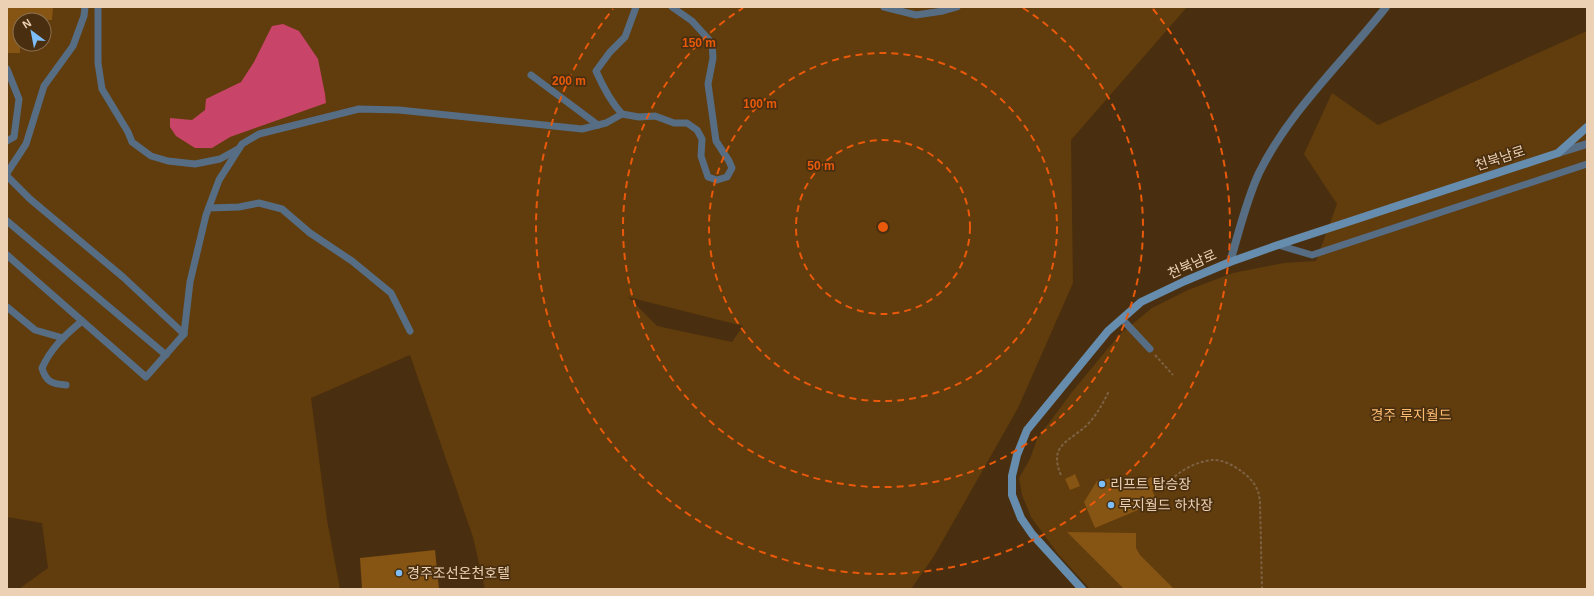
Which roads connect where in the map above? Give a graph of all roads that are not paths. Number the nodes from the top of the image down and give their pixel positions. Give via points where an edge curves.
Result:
1 (85, 7) edge
2 (98, 7) edge
3 (636, 7) edge
4 (672, 7) edge
5 (884, 7) edge
6 (957, 7) edge
7 (1386, 7) edge
8 (7, 69) edge
9 (531, 75) dead end
10 (622, 114) junction
11 (598, 125) junction
12 (1587, 127) edge
13 (7, 141) edge
14 (1587, 144) edge
15 (240, 148) junction
16 (1558, 153) junction
17 (1587, 164) edge
18 (7, 173) edge
19 (7, 176) edge
20 (209, 208) junction
21 (7, 221) edge
22 (1278, 245) junction
23 (7, 255) edge
24 (1230, 262) junction
25 (7, 307) edge
26 (1122, 319) junction
27 (82, 321) junction
28 (410, 331) dead end
29 (184, 334) junction
30 (63, 338) junction
31 (1150, 350) road end
32 (166, 355) junction
33 (66, 384) dead end
34 (1082, 589) edge

1 - 18 lane via 73,46 44,86 26,144
2 - 15 lane via 98,63 102,89 132,142 151,156 195,164 220,159
3 - 10 lane via 625,38 610,52 596,71 602,86
4 - 10 lane via 692,21 712,43 713,58 708,84 716,141 732,168 728,177 717,180 708,177 701,156 702,139 697,130 687,123 674,123 655,116
5 - 6 lane via 916,15
7 - 24 street via 1291,120 1276,144 1259,173
8 - 13 lane via 19,99 14,137
9 - 11 lane
10 - 11 lane
11 - 15 lane via 582,129 400,110 360,109 259,134 242,144
12 - 16 main road, 천북남로
14 - 16 street
15 - 20 lane via 219,180
16 - 22 main road, 천북남로
17 - 22 lane via 1312,255
19 - 29 lane
20 - 28 lane via 259,203 282,209 310,233 352,261 391,294
20 - 29 lane via 190,282
21 - 32 lane
22 - 24 main road, 천북남로
23 - 27 lane
24 - 26 main road, 천북남로 via 1142,302
25 - 30 lane via 35,330
26 - 31 lane
26 - 34 main road, 천북남로 via 1108,331 1027,430 1017,454 1012,476 1012,495 1021,518 1032,534
27 - 30 lane
27 - 32 lane via 146,377
29 - 32 lane
30 - 33 lane via 48,354 42,368 44,377 54,384

